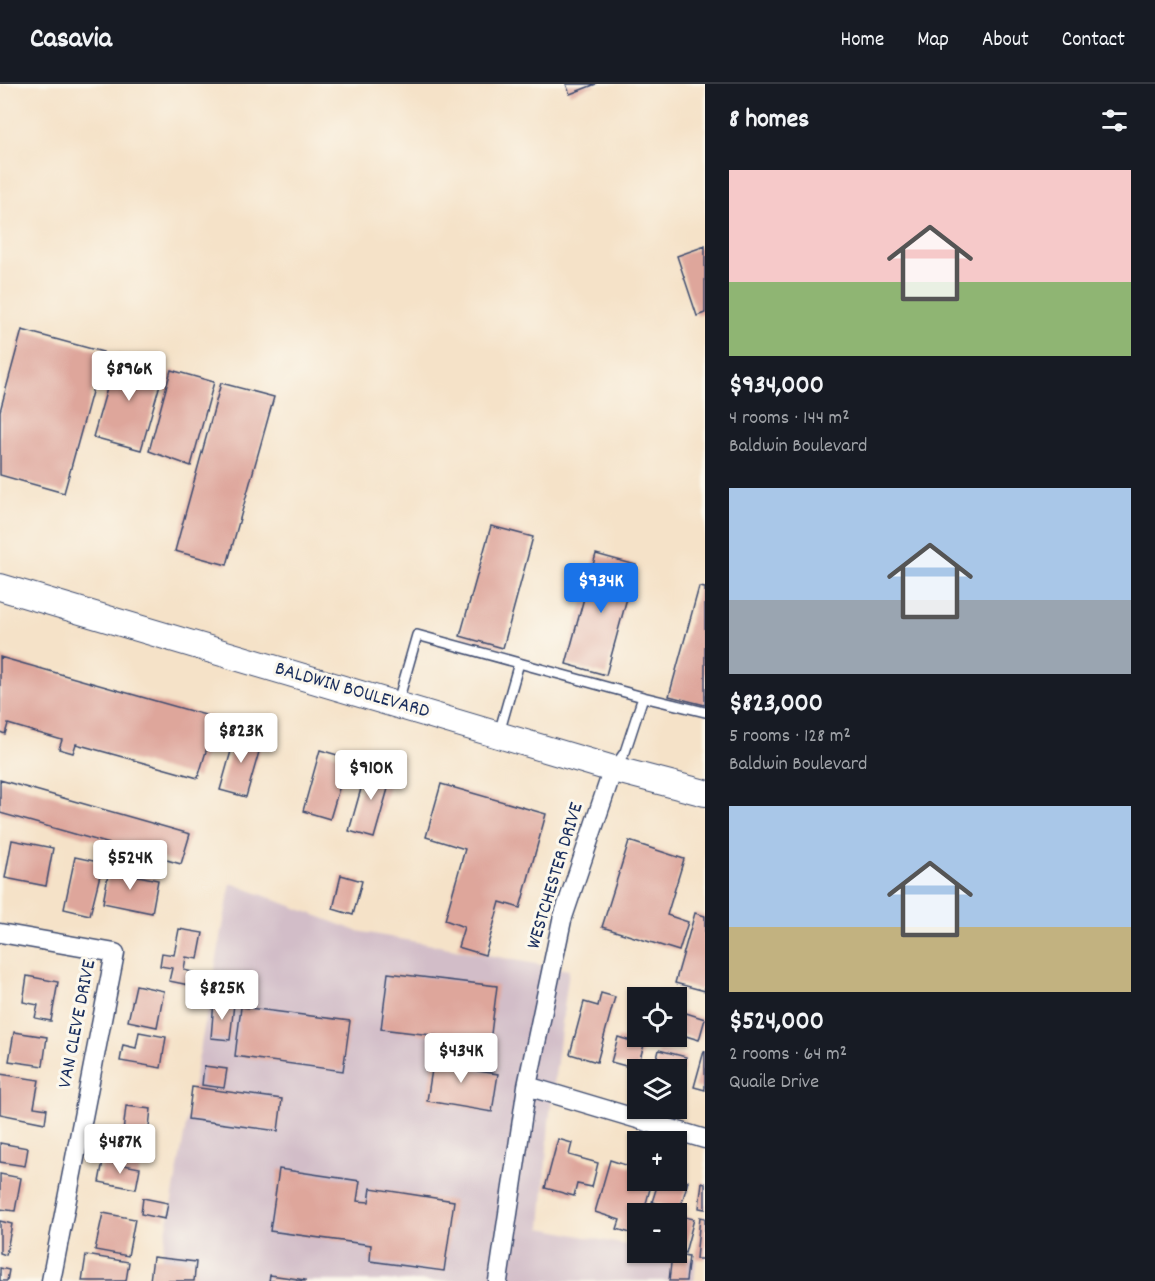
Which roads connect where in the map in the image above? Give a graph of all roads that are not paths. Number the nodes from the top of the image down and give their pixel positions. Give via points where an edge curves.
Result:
1 (0, 587) edge
2 (519, 663) junction
3 (643, 697) junction
4 (397, 705) junction
5 (705, 712) edge
6 (499, 735) junction
7 (613, 769) junction
8 (705, 793) edge
9 (0, 933) edge
10 (527, 1086) junction
11 (705, 1139) edge
12 (51, 1281) edge
13 (498, 1281) edge

1 - 4 main road, BALDWIN BOULEVARD
2 - 3 lane
2 - 4 lane via 417,635
2 - 6 lane
3 - 5 lane
3 - 7 lane via 625,752
4 - 6 main road, BALDWIN BOULEVARD
6 - 7 main road, BALDWIN BOULEVARD
7 - 8 main road, BALDWIN BOULEVARD
7 - 10 street, WESTCHESTER DRIVE via 562,920
9 - 12 street, VAN CLEVE DRIVE via 115,953
10 - 11 street
10 - 13 street, WESTCHESTER DRIVE

